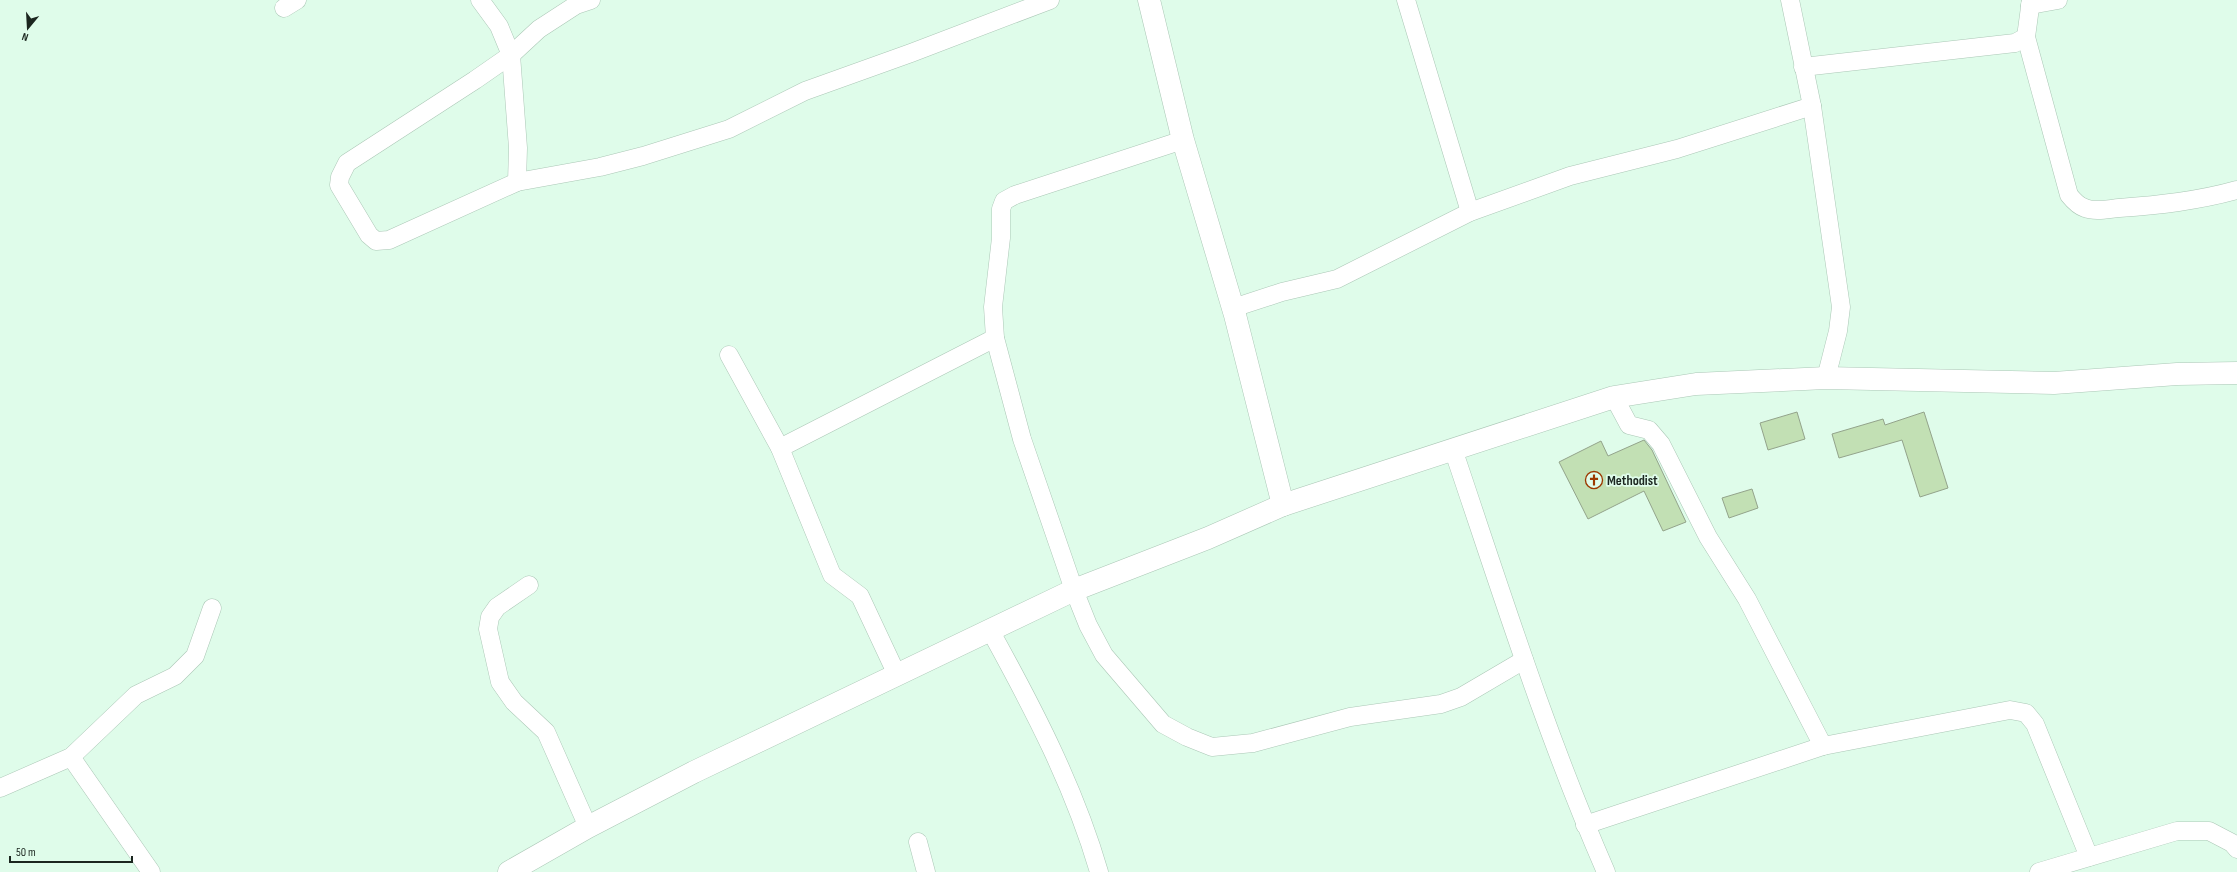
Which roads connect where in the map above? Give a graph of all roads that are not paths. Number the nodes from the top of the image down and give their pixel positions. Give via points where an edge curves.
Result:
1 (480, 0) edge
2 (591, 0) edge
3 (1050, 0) edge
4 (1149, 0) edge
5 (1406, 0) edge
6 (1790, 0) edge
7 (2058, 0) edge
8 (2030, 3) edge
9 (2026, 37) junction
10 (511, 55) junction
11 (1803, 66) junction
12 (1812, 106) junction
13 (1183, 140) junction
14 (517, 182) junction
15 (2237, 190) edge
16 (1470, 212) junction
17 (1233, 308) junction
18 (995, 338) junction
19 (729, 355) dead end
20 (2237, 373) edge
21 (1826, 378) junction
22 (1614, 397) junction
23 (780, 448) junction
24 (1453, 449) junction
25 (1283, 505) junction
26 (529, 585) dead end
27 (1074, 590) junction
28 (212, 608) dead end
29 (990, 630) junction
30 (1524, 660) junction
31 (897, 675) junction
32 (1823, 746) junction
33 (71, 757) junction
34 (0, 788) edge
35 (1586, 825) junction
36 (588, 827) junction
37 (918, 842) dead end
38 (2237, 849) edge
39 (2089, 857) junction
40 (151, 872) edge
41 (509, 872) edge
42 (926, 872) edge
43 (1099, 872) edge
44 (1606, 872) edge
45 (2039, 872) edge

1 - 10 street via 499,26
2 - 10 street via 576,5 539,29
3 - 14 street via 805,91 729,129 600,167
4 - 13 street
5 - 16 street
6 - 11 street
7 - 8 street
8 - 9 street
9 - 11 street via 2006,45
9 - 15 street via 2069,195 2074,202 2085,208 2097,210 2153,206 2210,198
10 - 14 street via 518,148
10 - 14 street via 347,163 339,185 369,236 381,242
11 - 12 street
12 - 16 street via 1677,149 1570,176
12 - 21 street via 1841,307 1838,331
13 - 17 street
13 - 18 street via 1015,195 1004,201 1001,209 1001,238 993,307
16 - 17 street via 1337,279 1282,292
17 - 25 street
18 - 23 street
18 - 27 street via 1022,439
19 - 23 street
20 - 21 street via 2177,374 2054,383
21 - 22 street via 1696,384
22 - 24 street
22 - 32 street via 1629,425 1649,430 1661,444 1708,537 1747,599
23 - 31 street via 832,575 860,596
24 - 25 street
24 - 30 street
25 - 27 street via 1168,554
26 - 36 street via 497,607 490,618 488,628 500,682 514,702 546,732
27 - 29 street
27 - 30 street via 1104,655 1163,724 1212,747 1253,744 1350,717 1441,704 1461,697
28 - 33 street via 195,656 175,676 136,695
29 - 31 street
29 - 43 street via 1038,718 1087,831
30 - 35 street
31 - 36 street via 694,772
32 - 35 street
32 - 39 street via 2010,710 2026,713 2035,724
33 - 34 street
33 - 40 street
35 - 44 street
36 - 41 street
37 - 42 street
38 - 39 street via 2232,843 2209,831 2176,831
39 - 45 street

